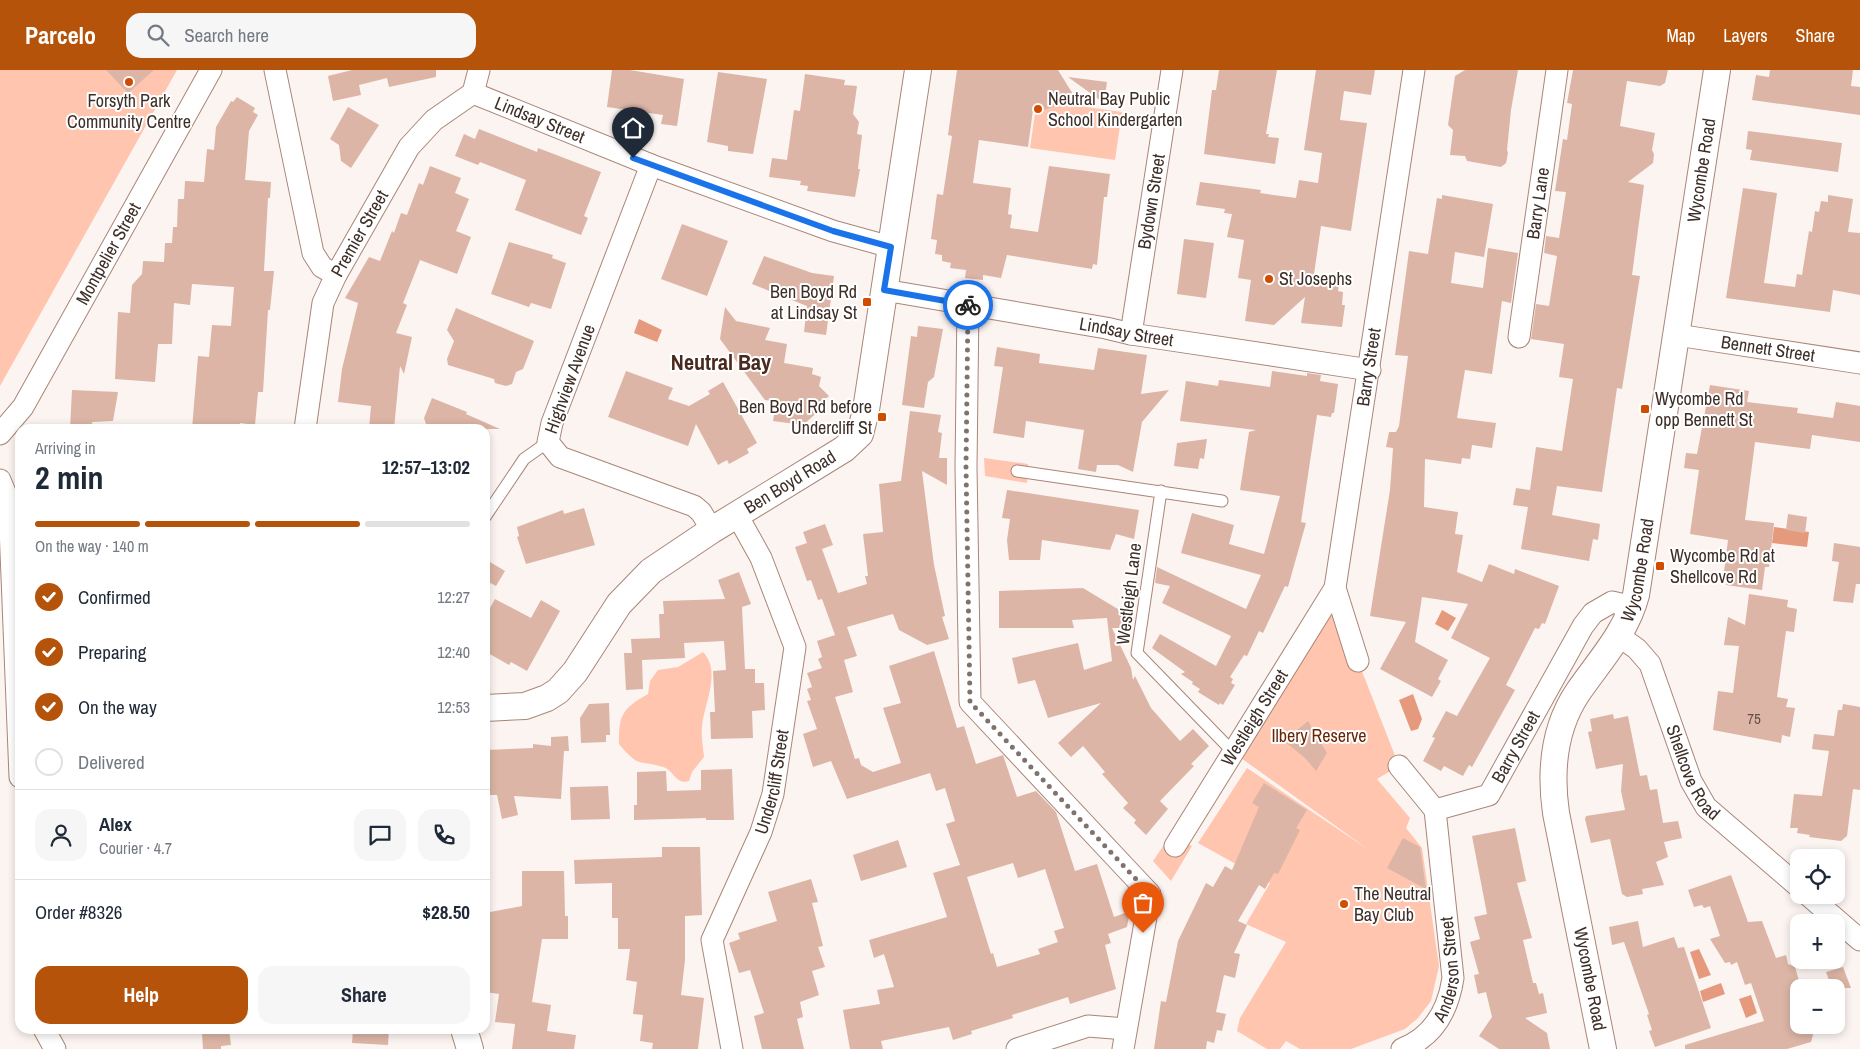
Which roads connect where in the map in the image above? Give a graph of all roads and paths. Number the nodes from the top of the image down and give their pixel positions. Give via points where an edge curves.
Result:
1 (211, 70) edge
2 (275, 70) edge
3 (479, 70) edge
4 (918, 70) edge
5 (1172, 70) edge
6 (1414, 70) edge
7 (1557, 70) edge
8 (1716, 70) edge
9 (474, 93) junction
10 (651, 165) junction
11 (891, 247) junction
12 (336, 275) junction
13 (884, 290) junction
14 (968, 305) junction
15 (1131, 334) junction
16 (1677, 335) junction
17 (1519, 337) dead end
18 (1860, 363) edge
19 (1370, 370) junction
20 (305, 424) edge
21 (0, 434) edge
22 (548, 442) junction
23 (1017, 471) dead end
24 (0, 480) edge
25 (1161, 491) junction
26 (1222, 501) dead end
27 (490, 510) edge
28 (737, 515) junction
29 (712, 530) junction
30 (1335, 588) junction
31 (1633, 607) junction
32 (1619, 636) junction
33 (15, 652) edge
34 (1358, 661) dead end
35 (490, 708) edge
36 (1234, 753) junction
37 (1399, 766) dead end
38 (1435, 810) junction
39 (1175, 846) dead end
40 (1790, 879) edge
41 (1818, 904) edge
42 (1860, 940) edge
43 (47, 1034) edge
44 (466, 1034) edge
45 (1124, 1039) edge
46 (55, 1049) edge
47 (470, 1049) edge
48 (732, 1049) edge
49 (1017, 1049) edge
50 (1402, 1049) edge
51 (1604, 1049) edge

1 - 21 street, Montpelier Street via 23,407
2 - 12 street via 313,253 322,267
3 - 9 street
4 - 11 street, Ben Boyd Road
5 - 15 street, Bydown Street
6 - 19 street, Barry Street
7 - 17 street, Barry Lane
8 - 16 street, Wycombe Road
9 - 10 street, Lindsay Street
9 - 12 street, Premier Street via 434,120 409,147
10 - 11 street, Lindsay Street via 833,231
10 - 22 street, Highview Avenue via 552,423
11 - 13 street, Ben Boyd Road
12 - 20 street, Premier Street via 323,303
13 - 14 street, Lindsay Street
13 - 28 street, Ben Boyd Road via 860,434 844,449
14 - 15 street, Lindsay Street
14 - 45 street via 966,467 970,702 1150,894
15 - 19 street, Lindsay Street
16 - 18 street, Bennett Street
16 - 31 street, Wycombe Road
19 - 30 street, Barry Street
22 - 27 lane via 524,459
22 - 29 street, Highview Avenue via 560,457 694,506
23 - 25 lane
24 - 33 street via 9,502
25 - 26 lane
25 - 36 lane, Westleigh Lane via 1137,653
28 - 29 street, Ben Boyd Road
28 - 48 street, Undercliff Street via 761,558 795,646 773,794 762,832 712,940
29 - 35 street, Ben Boyd Road via 650,571 619,604 575,672 558,691 525,706
30 - 34 street, Barry Street
30 - 36 street, Westleigh Street
31 - 32 street, Wycombe Road
31 - 38 street, Barry Street via 1612,602 1592,613 1489,795
32 - 40 street, Shellcove Road via 1638,649 1650,664 1691,781 1706,807
32 - 51 street, Wycombe Road via 1566,713 1557,741 1552,774 1556,813
36 - 39 street, Westleigh Street
37 - 38 street
38 - 50 street, Anderson Street via 1453,978 1451,995 1437,1024 1418,1041
41 - 42 street
43 - 46 street
44 - 47 street
45 - 49 street via 1088,1026

